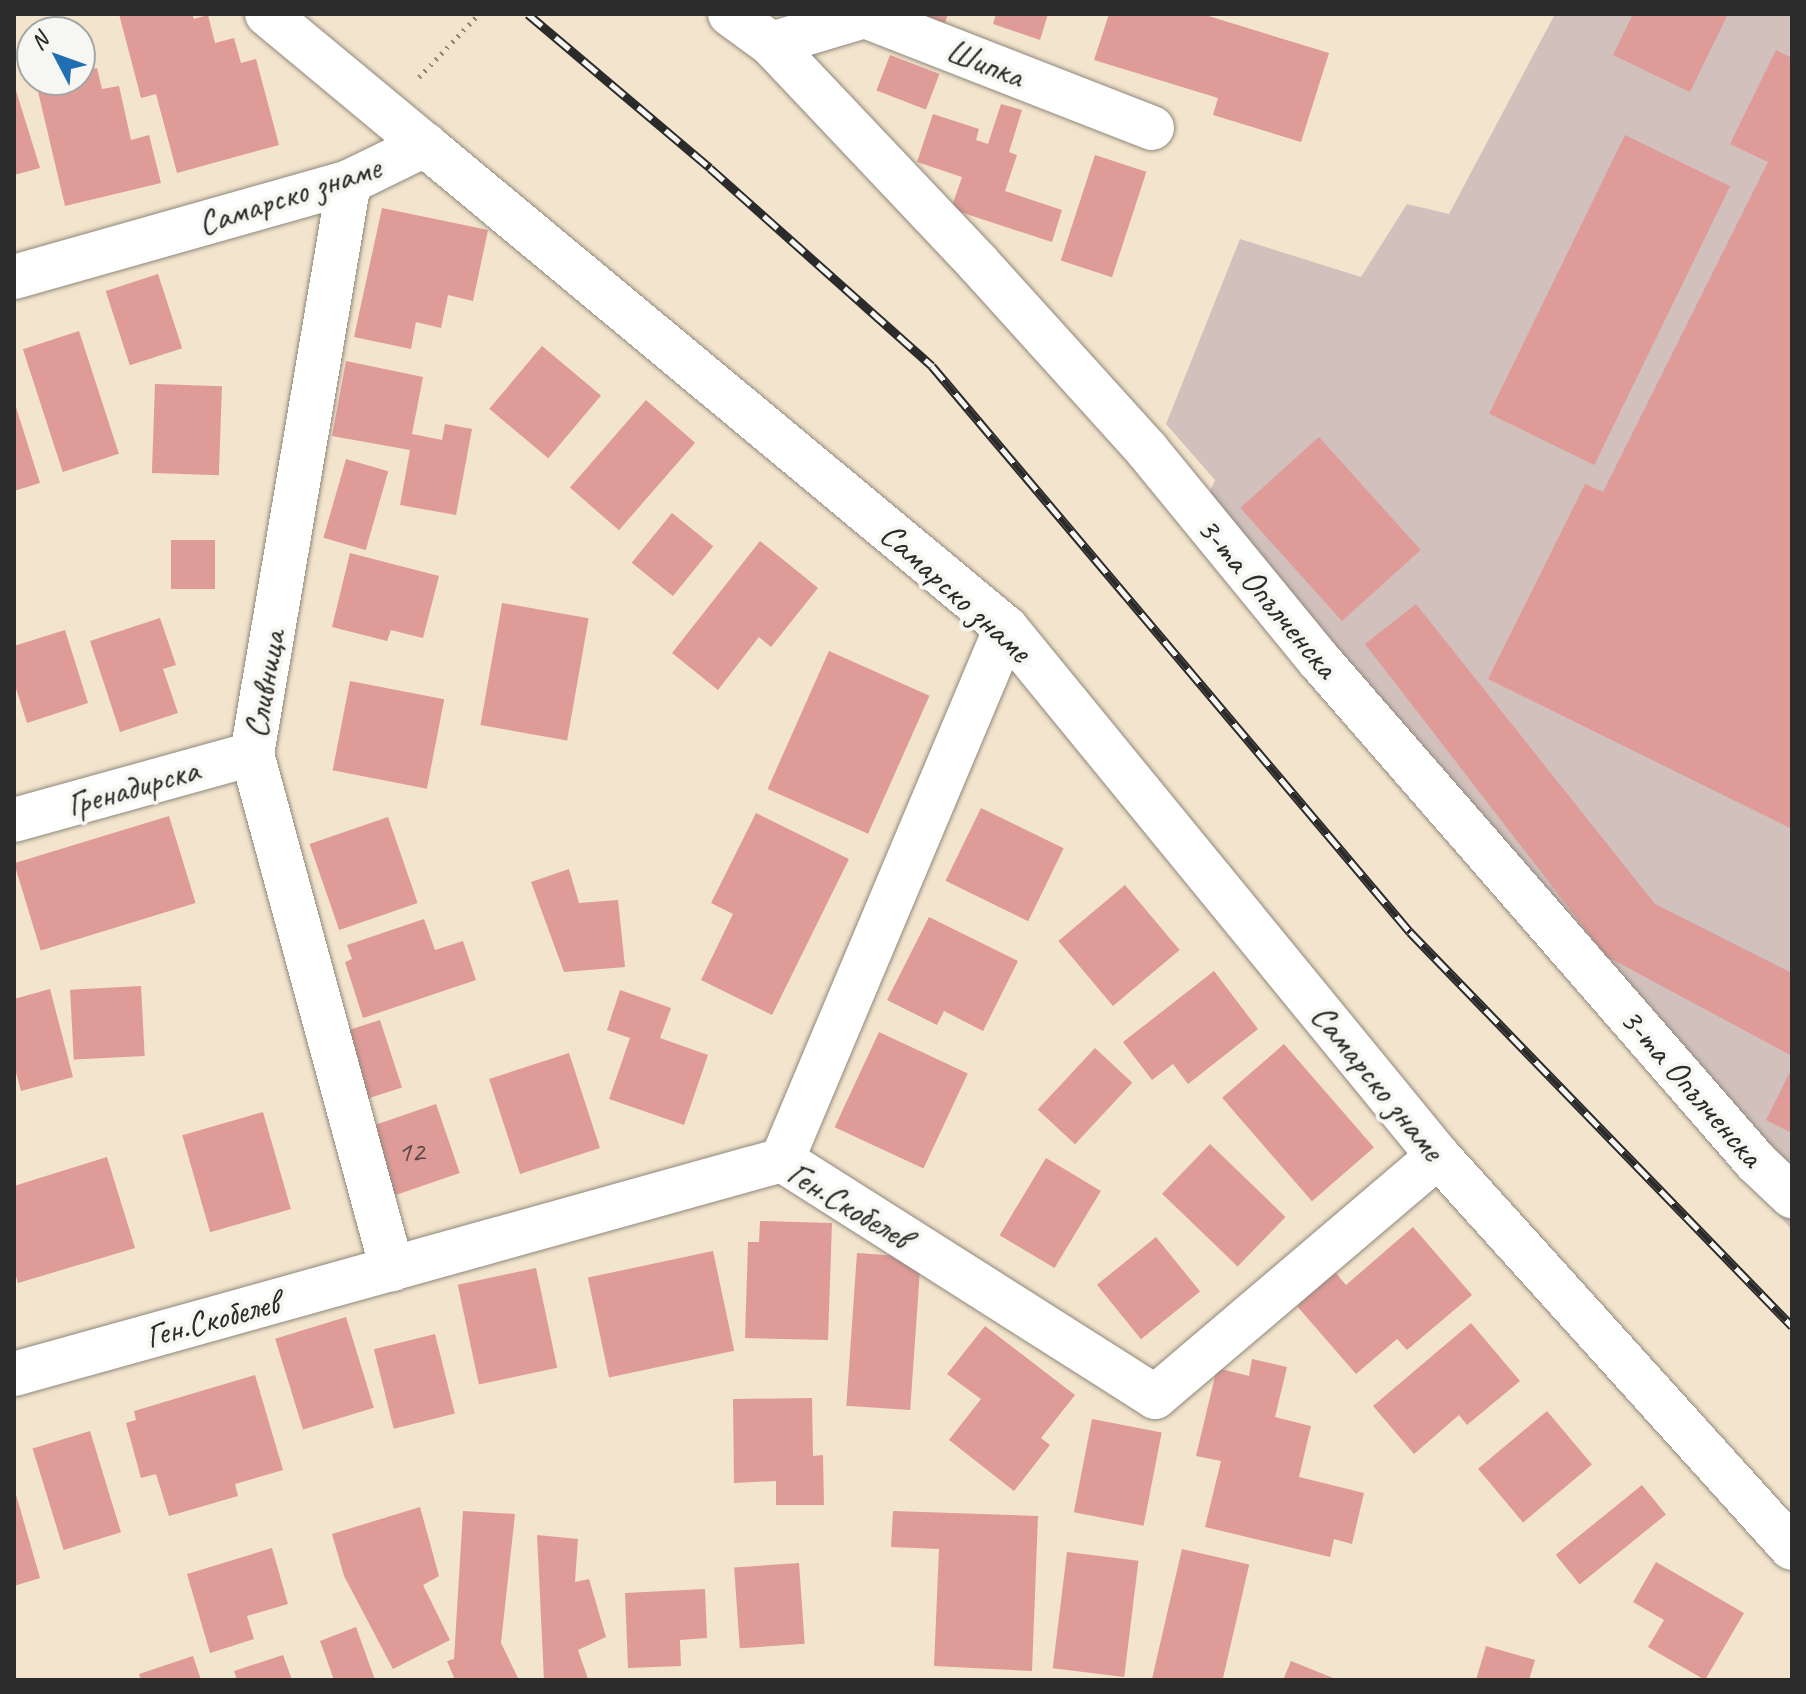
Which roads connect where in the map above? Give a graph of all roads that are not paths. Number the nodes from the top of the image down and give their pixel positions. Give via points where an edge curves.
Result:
1 (267, 14) edge
2 (730, 14) edge
3 (771, 44) junction
4 (1152, 128) dead end
5 (425, 145) junction
6 (349, 182) junction
7 (14, 277) edge
8 (1006, 628) junction
9 (252, 754) junction
10 (14, 820) edge
11 (1438, 1156) junction
12 (782, 1160) junction
13 (1792, 1196) edge
14 (392, 1269) junction
15 (14, 1374) edge
16 (1792, 1548) edge

1 - 5 street
2 - 3 street, 3-та Опълченска
3 - 4 street, Шипка via 865,16
3 - 13 street, 3-та Опълченска via 1147,450 1328,670 1756,1162
5 - 6 street, Самарско знаме
5 - 8 street, Самарско знаме
6 - 7 street, Самарско знаме
6 - 9 street, Сливница
8 - 11 street, Самарско знаме
8 - 12 street
9 - 10 street, Гренадирска
9 - 14 street, Сливница
11 - 12 street, Ген.Скобелев via 1155,1397
11 - 16 street, Самарско знаме
12 - 14 street, Ген.Скобелев
14 - 15 street, Ген.Скобелев

